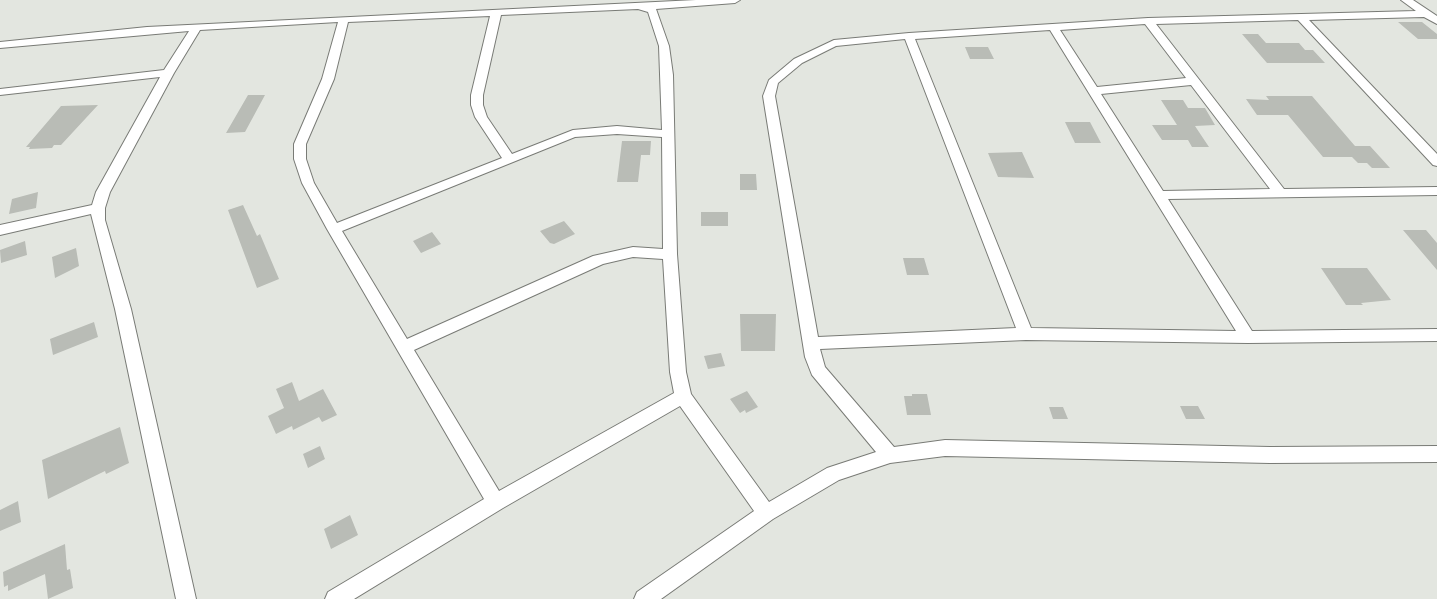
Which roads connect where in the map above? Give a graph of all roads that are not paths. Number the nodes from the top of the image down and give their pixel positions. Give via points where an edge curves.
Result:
1 (735, 0) edge
2 (1406, 0) edge
3 (645, 7) junction
4 (496, 13) junction
5 (1426, 15) junction
6 (1301, 16) junction
7 (344, 19) junction
8 (1148, 21) junction
9 (1437, 21) edge
10 (1053, 26) junction
11 (196, 28) junction
12 (909, 36) junction
13 (0, 45) edge
14 (168, 73) junction
15 (1194, 81) junction
16 (1095, 91) junction
17 (0, 93) edge
18 (667, 134) junction
19 (509, 159) junction
20 (1437, 162) edge
21 (1437, 191) edge
22 (1280, 193) junction
23 (1161, 195) junction
24 (98, 208) junction
25 (333, 229) junction
26 (0, 230) edge
27 (670, 254) junction
28 (1026, 334) junction
29 (1437, 335) edge
30 (1248, 337) junction
31 (812, 343) junction
32 (405, 346) junction
33 (683, 396) junction
34 (1437, 454) edge
35 (890, 455) junction
36 (496, 502) junction
37 (766, 513) junction
38 (186, 599) edge
39 (335, 599) edge
40 (644, 599) edge

1 - 3 street
2 - 5 street
3 - 4 street
3 - 18 street via 654,12 664,46
4 - 7 street
4 - 19 street via 477,105
5 - 6 street
5 - 9 street
6 - 8 street
6 - 20 street
7 - 11 street
7 - 25 street via 328,79 300,144 300,159 308,183
8 - 10 street
8 - 15 street
10 - 12 street
10 - 16 street
11 - 13 street
11 - 14 street
12 - 28 street
12 - 31 street via 834,43 798,61 773,82 769,96
14 - 17 street
14 - 24 street
15 - 16 street
15 - 22 street
16 - 23 street
18 - 19 street via 617,130 573,134
18 - 27 street
19 - 25 street
21 - 22 street
22 - 23 street
23 - 30 street
24 - 26 street
24 - 38 street
25 - 32 street
27 - 32 street via 625,253 598,260
27 - 33 street
28 - 30 street
28 - 31 street
29 - 30 street
31 - 35 street via 818,370
32 - 36 street
33 - 36 street
33 - 37 street
34 - 35 street via 1270,455 945,448
35 - 37 street via 834,474
36 - 39 street
37 - 40 street

